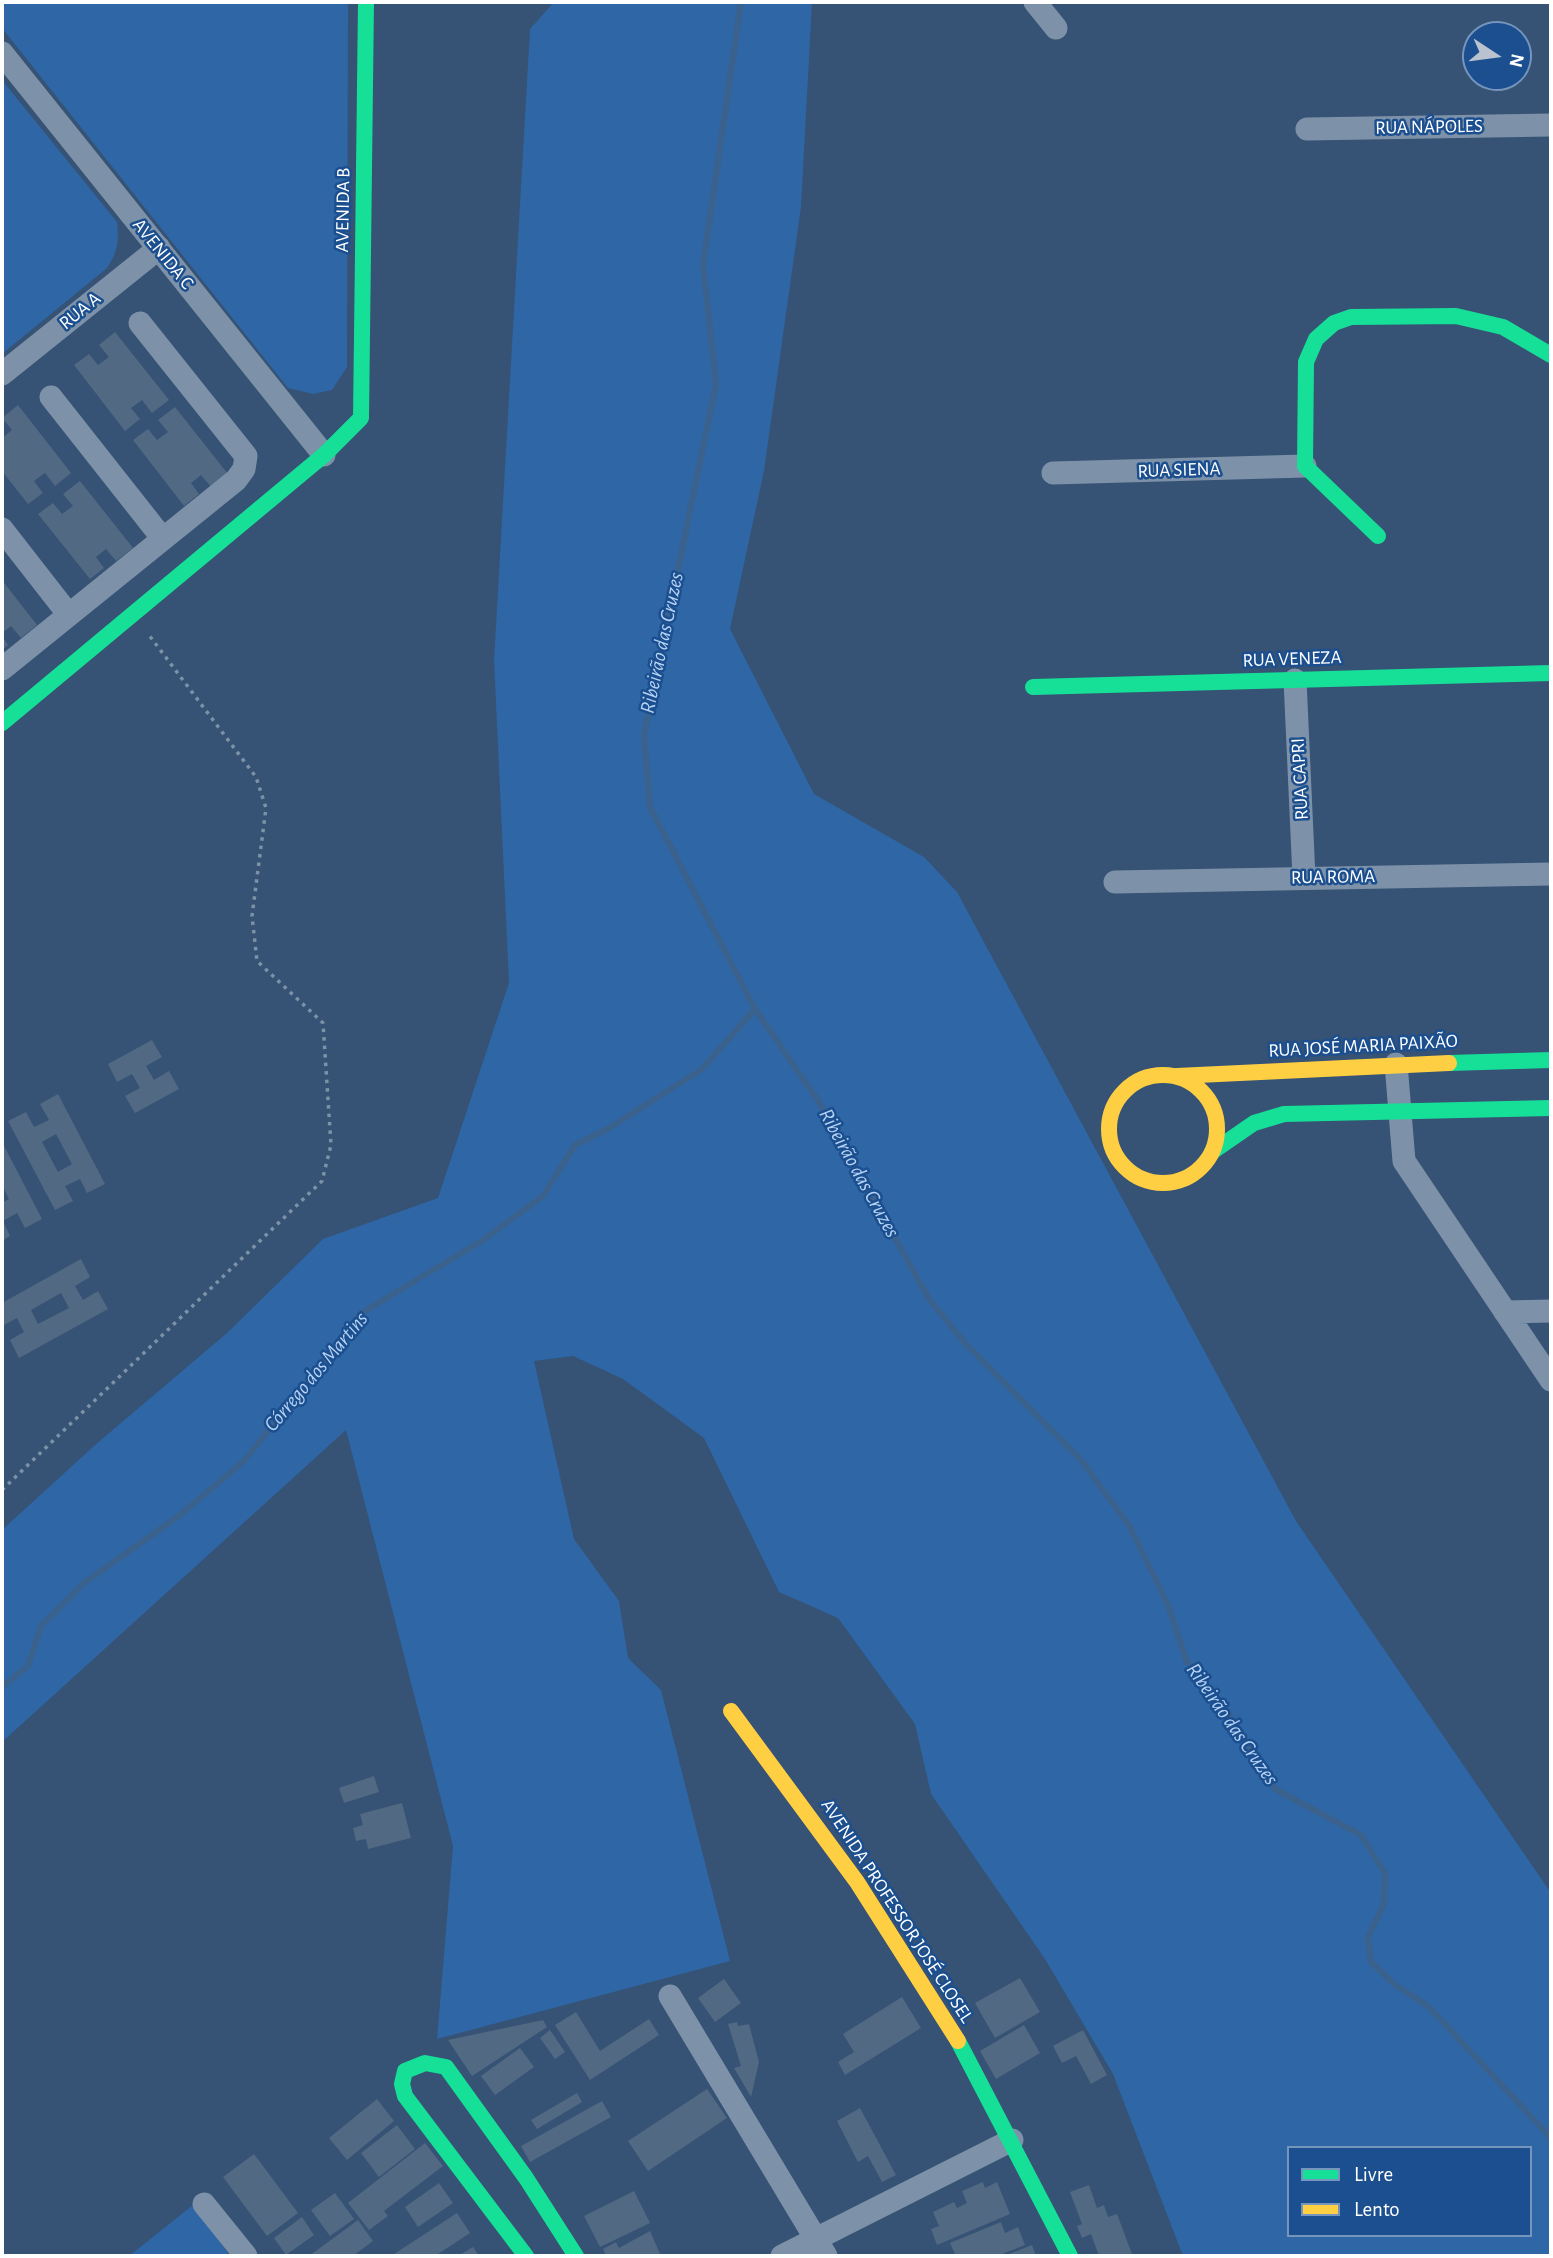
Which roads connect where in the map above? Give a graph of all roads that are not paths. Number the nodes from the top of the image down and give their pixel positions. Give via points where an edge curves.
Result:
1 (366, 2) edge
2 (1035, 2) edge
3 (1056, 28) dead end
4 (2, 53) edge
5 (1551, 125) edge
6 (1307, 129) dead end
7 (159, 248) junction
8 (140, 323) dead end
9 (1551, 355) edge
10 (2, 374) edge
11 (51, 397) dead end
12 (324, 455) junction
13 (1305, 466) junction
14 (1054, 473) dead end
15 (2, 529) edge
16 (1378, 536) dead end
17 (163, 539) junction
18 (69, 615) junction
19 (2, 669) edge
20 (1551, 673) edge
21 (1295, 680) junction
22 (1033, 687) dead end
23 (2, 723) edge
24 (1551, 874) edge
25 (1304, 878) junction
26 (1115, 882) dead end
27 (1551, 1060) edge
28 (1396, 1063) junction
29 (1177, 1076) junction
30 (1551, 1108) edge
31 (1399, 1111) junction
32 (1212, 1152) junction
33 (1551, 1311) edge
34 (1505, 1312) junction
35 (1551, 1380) edge
36 (731, 1711) dead end
37 (670, 1996) dead end
38 (1012, 2140) junction
39 (204, 2204) dead end
40 (822, 2247) edge
41 (246, 2256) edge
42 (526, 2256) edge
43 (576, 2256) edge
44 (782, 2256) edge
45 (1070, 2256) edge

1 - 12 street, AVENIDA B via 362,418
2 - 3 street
4 - 7 street, AVENIDA C
5 - 6 street, RUA NÁPOLES
7 - 10 street, RUA A
7 - 12 street, AVENIDA C
8 - 17 street via 246,456 236,480
9 - 13 street via 1512,329 1465,315 1351,317 1334,322 1315,338 1308,354
11 - 17 street
12 - 23 street
13 - 14 street, RUA SIENA
13 - 16 street
15 - 18 street
17 - 18 street
18 - 19 street
20 - 21 street, RUA VENEZA
21 - 22 street, RUA VENEZA
21 - 25 street, RUA CAPRI
24 - 25 street, RUA ROMA
25 - 26 street, RUA ROMA
27 - 28 street, RUA JOSÉ MARIA PAIXÃO
28 - 29 street, RUA JOSÉ MARIA PAIXÃO
28 - 31 street
29 - 32 street via 1198,1087 1212,1106 1217,1129
29 - 32 street via 1157,1074 1137,1081 1122,1094 1111,1111 1109,1132 1114,1152 1142,1179 1163,1183 1183,1180
30 - 31 street
31 - 32 street via 1284,1114 1254,1124
31 - 34 street via 1404,1161
33 - 34 street
34 - 35 street
36 - 38 street, AVENIDA PROFESSOR JOSÉ CLOSEL via 834,1847 928,1991
37 - 40 street
38 - 40 street
38 - 45 street, AVENIDA PROFESSOR JOSÉ CLOSEL
39 - 41 street
40 - 44 street
42 - 43 street via 405,2096 405,2071 424,2062 446,2067

